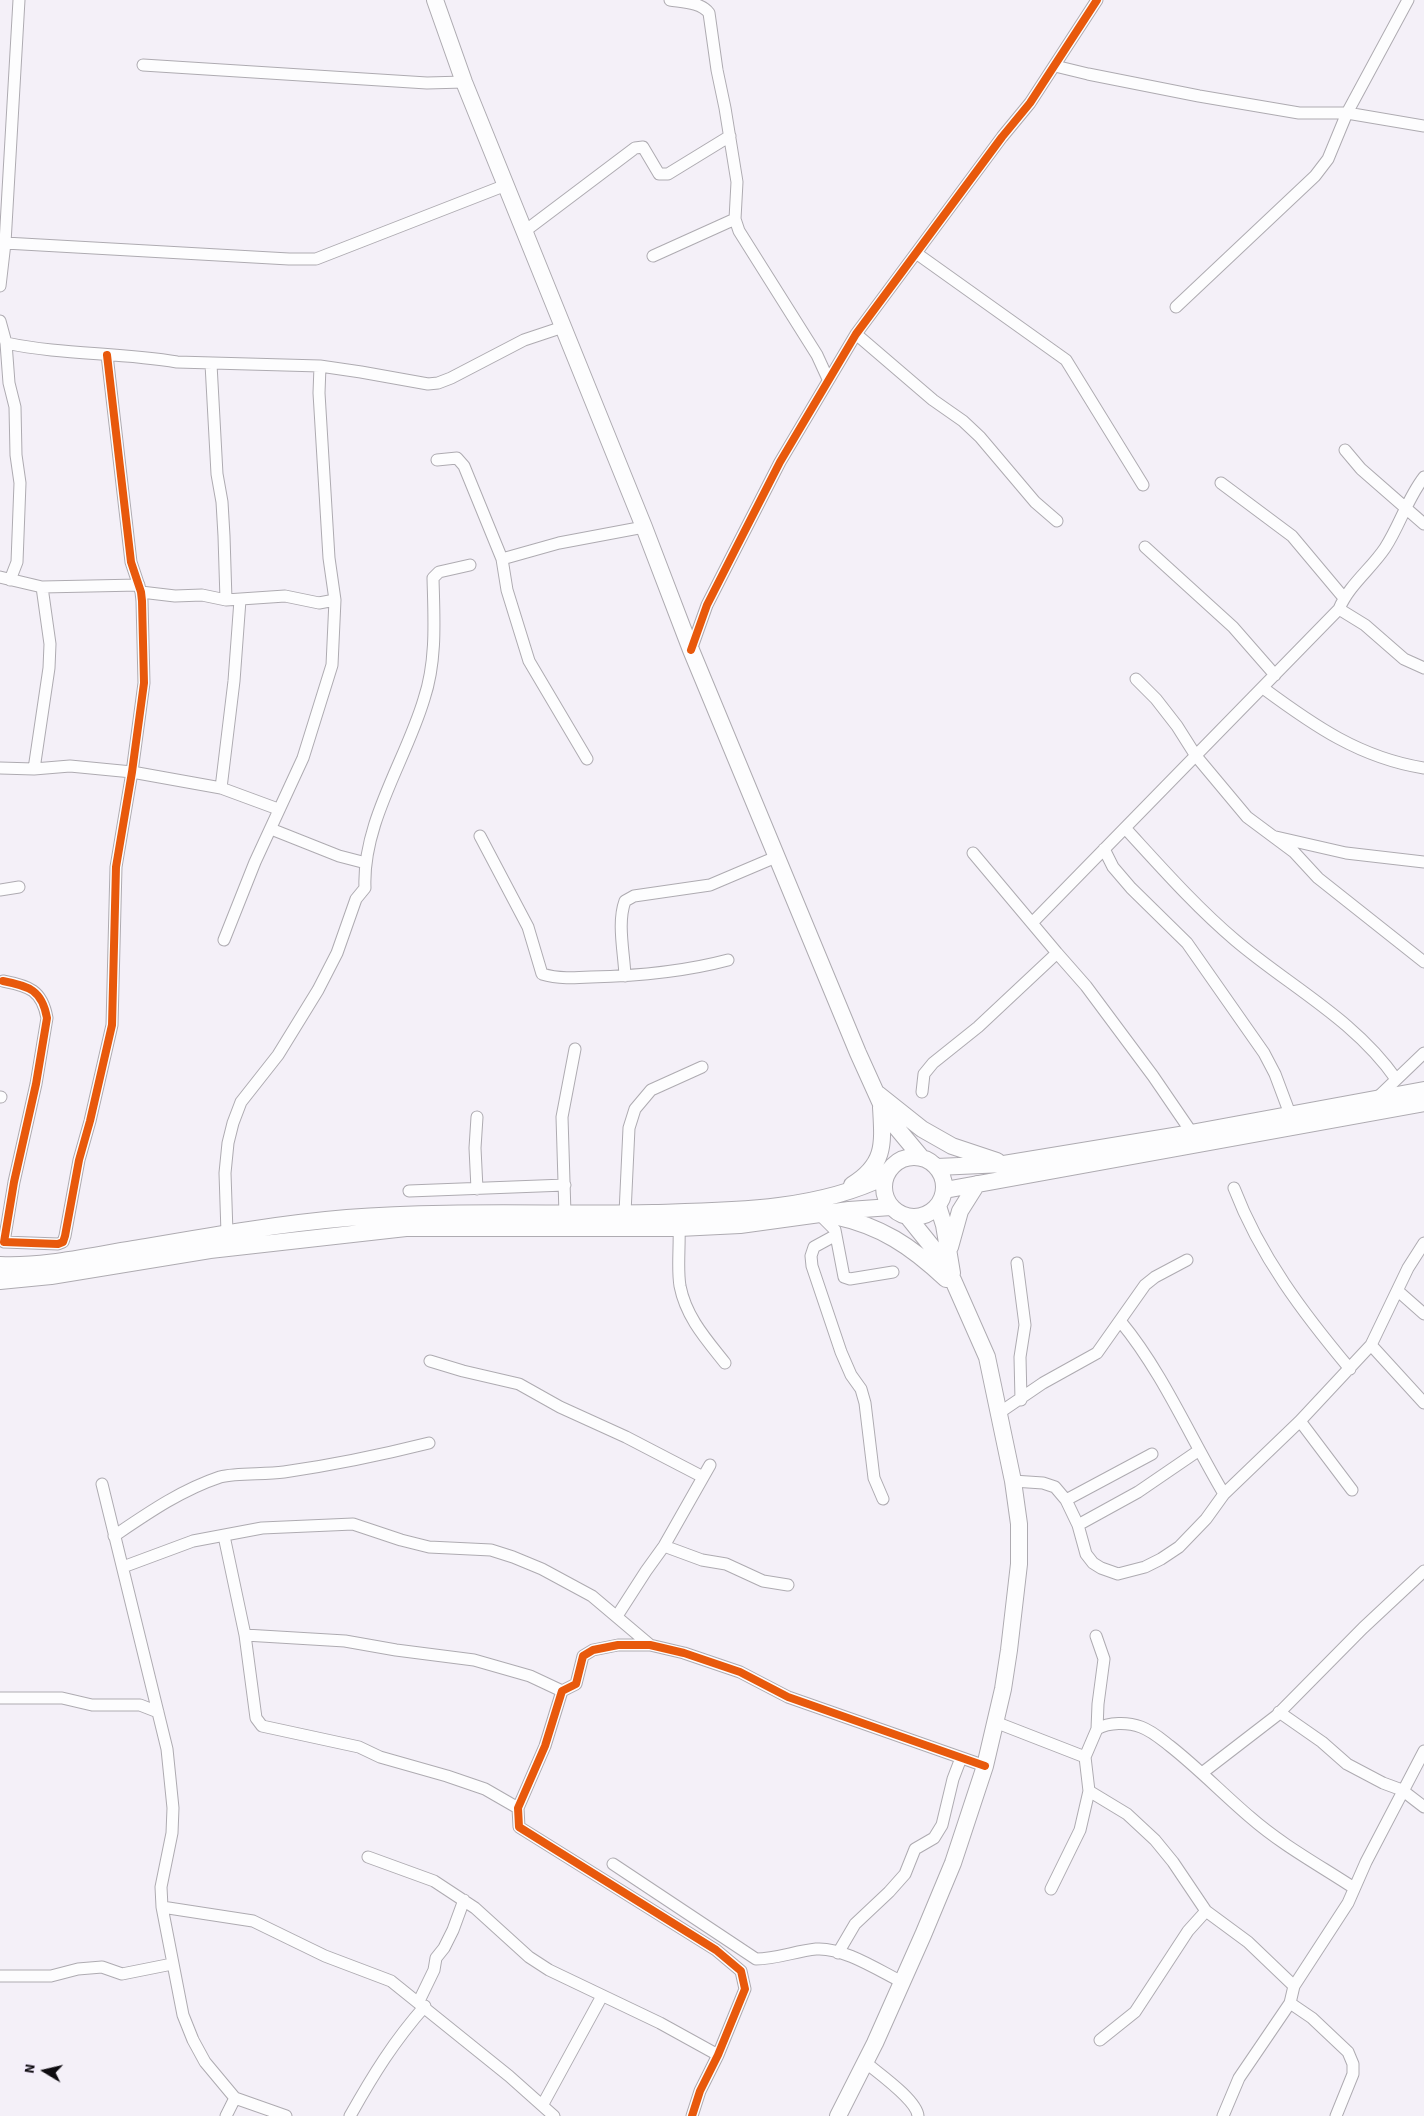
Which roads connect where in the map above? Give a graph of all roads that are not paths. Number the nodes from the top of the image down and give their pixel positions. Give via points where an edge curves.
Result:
1 (19, 0) edge
2 (435, 0) edge
3 (670, 0) edge
4 (1097, 0) edge
5 (1408, 0) edge
6 (143, 65) dead end
7 (1055, 66) junction
8 (464, 82) junction
9 (1347, 113) junction
10 (1424, 126) edge
11 (730, 136) junction
12 (5, 147) edge
13 (506, 184) junction
14 (4, 199) edge
15 (735, 219) junction
16 (524, 231) junction
17 (5, 243) junction
18 (916, 253) junction
19 (653, 256) dead end
20 (0, 286) edge
21 (1176, 307) dead end
22 (0, 321) edge
23 (563, 327) junction
24 (856, 334) junction
25 (6, 343) junction
26 (107, 354) junction
27 (211, 364) junction
28 (320, 366) junction
29 (828, 378) junction
30 (1345, 450) dead end
31 (436, 460) dead end
32 (1424, 477) edge
33 (1221, 483) dead end
34 (1143, 485) dead end
35 (1405, 508) junction
36 (1057, 521) dead end
37 (1424, 524) edge
38 (644, 527) junction
39 (1145, 547) dead end
40 (502, 559) junction
41 (470, 565) dead end
42 (5, 579) edge
43 (42, 587) junction
44 (140, 588) junction
45 (226, 600) junction
46 (240, 600) junction
47 (335, 600) junction
48 (1342, 604) junction
49 (691, 650) junction
50 (1424, 668) edge
51 (1275, 675) junction
52 (1136, 679) dead end
53 (1262, 688) junction
54 (1196, 756) junction
55 (588, 759) dead end
56 (0, 768) edge
57 (1424, 768) edge
58 (34, 769) junction
59 (132, 772) junction
60 (221, 788) junction
61 (278, 809) junction
62 (1125, 828) junction
63 (271, 829) junction
64 (480, 836) dead end
65 (1274, 836) junction
66 (1104, 849) junction
67 (973, 853) dead end
68 (776, 857) junction
69 (1424, 862) edge
70 (366, 863) junction
71 (19, 887) dead end
72 (0, 890) edge
73 (1032, 923) junction
74 (224, 940) dead end
75 (1057, 953) junction
76 (728, 960) dead end
77 (1424, 962) edge
78 (625, 976) junction
79 (3, 981) dead end
80 (575, 1049) dead end
81 (1424, 1054) edge
82 (702, 1066) dead end
83 (1396, 1079) junction
84 (1424, 1090) edge
85 (922, 1092) dead end
86 (1376, 1099) junction
87 (881, 1104) junction
88 (1424, 1104) edge
89 (1290, 1114) junction
90 (477, 1117) dead end
91 (1192, 1133) junction
92 (921, 1157) junction
93 (1004, 1164) junction
94 (937, 1167) junction
95 (888, 1172) junction
96 (977, 1184) junction
97 (565, 1185) junction
98 (1234, 1188) dead end
99 (477, 1189) junction
100 (945, 1190) junction
101 (409, 1192) dead end
102 (835, 1195) junction
103 (938, 1206) junction
104 (891, 1207) junction
105 (625, 1213) junction
106 (566, 1214) junction
107 (824, 1215) junction
108 (908, 1217) junction
109 (679, 1228) junction
110 (227, 1233) junction
111 (836, 1234) junction
112 (2, 1242) edge
113 (1422, 1251) edge
114 (949, 1252) junction
115 (1187, 1260) dead end
116 (1017, 1263) dead end
117 (0, 1265) edge
118 (893, 1272) dead end
119 (0, 1281) edge
120 (956, 1286) junction
121 (1398, 1291) junction
122 (1424, 1314) edge
123 (1120, 1322) junction
124 (1371, 1345) junction
125 (430, 1361) dead end
126 (725, 1363) dead end
127 (1350, 1369) junction
128 (1020, 1400) junction
129 (1424, 1403) edge
130 (999, 1413) junction
131 (1300, 1421) junction
132 (429, 1444) dead end
133 (1198, 1451) junction
134 (1152, 1454) dead end
135 (710, 1464) dead end
136 (703, 1477) junction
137 (1013, 1481) junction
138 (102, 1484) dead end
139 (1352, 1490) dead end
140 (1224, 1494) junction
141 (882, 1499) dead end
142 (1066, 1500) junction
143 (1078, 1525) junction
144 (114, 1536) junction
145 (224, 1536) junction
146 (664, 1546) junction
147 (123, 1567) junction
148 (1424, 1571) edge
149 (788, 1585) dead end
150 (617, 1616) junction
151 (245, 1635) junction
152 (1096, 1636) dead end
153 (650, 1645) junction
154 (562, 1691) junction
155 (154, 1696) junction
156 (0, 1698) edge
157 (140, 1705) junction
158 (158, 1712) junction
159 (1279, 1712) junction
160 (995, 1722) junction
161 (1097, 1729) junction
162 (1424, 1751) edge
163 (1085, 1757) junction
164 (961, 1758) junction
165 (985, 1766) junction
166 (1202, 1773) junction
167 (1402, 1790) junction
168 (1089, 1792) junction
169 (1424, 1807) edge
170 (518, 1808) junction
171 (368, 1858) dead end
172 (613, 1864) dead end
173 (1354, 1888) junction
174 (1051, 1889) dead end
175 (464, 1900) junction
176 (162, 1907) junction
177 (1206, 1910) junction
178 (838, 1952) junction
179 (172, 1964) junction
180 (0, 1976) edge
181 (902, 1982) junction
182 (1294, 1986) junction
183 (602, 1996) junction
184 (1290, 2003) junction
185 (422, 2004) junction
186 (1100, 2040) dead end
187 (718, 2054) junction
188 (865, 2062) junction
189 (235, 2098) junction
190 (543, 2104) junction
191 (226, 2116) edge
192 (286, 2116) edge
193 (350, 2116) edge
194 (554, 2116) edge
195 (692, 2116) edge
196 (838, 2116) edge
197 (918, 2116) edge
198 (1223, 2116) edge
199 (1336, 2116) edge

1 - 12 street
2 - 8 main road
3 - 11 street via 697,5 709,13 716,70
4 - 7 street
5 - 9 street
6 - 8 street via 427,84
7 - 9 street via 1299,113
7 - 18 street
8 - 13 main road
9 - 10 street
9 - 21 street via 1328,159 1315,176
11 - 15 street via 737,182
11 - 16 street via 668,174 659,174 643,147 635,148
12 - 14 street
13 - 16 main road
13 - 17 street via 316,259
14 - 17 street
15 - 19 street
15 - 29 street via 746,244 817,355
16 - 23 main road
17 - 20 street
18 - 24 street
18 - 34 street via 1066,360
22 - 25 street
23 - 28 street via 524,340 438,383
23 - 38 main road
24 - 29 street
24 - 36 street via 933,400 963,421 1035,502
25 - 26 street via 38,350
25 - 42 street via 9,383 15,406 20,483 17,562
26 - 27 street
26 - 44 street via 131,562
27 - 28 street
27 - 45 street
28 - 47 street via 329,558
29 - 49 street via 732,556 707,606
30 - 35 street via 1361,469
31 - 40 street via 451,457 461,461
32 - 35 street
33 - 48 street via 1292,536
35 - 37 street
35 - 48 street via 1394,534
38 - 40 street via 559,543
38 - 49 main road
39 - 51 street via 1233,627
40 - 55 street via 507,590 529,661
41 - 70 street via 439,572 433,578 435,630 430,676 414,731 395,770
42 - 43 street
43 - 44 street
43 - 58 street via 50,644 49,668
44 - 45 street via 175,596 202,595
44 - 59 street via 144,682
45 - 46 street
46 - 47 street via 286,596 320,603
46 - 60 street via 233,699
47 - 61 street via 333,655 326,688 303,758
48 - 50 street via 1404,659
48 - 51 street
49 - 68 main road
51 - 53 street
52 - 54 street via 1172,719
53 - 54 street
53 - 57 street via 1330,735 1379,757
54 - 62 street
54 - 65 street via 1247,817
56 - 58 street
58 - 59 street via 70,766
59 - 60 street
59 - 112 street via 116,867 112,1025 79,1160 65,1236 58,1244
60 - 61 street
61 - 63 street
62 - 66 street
62 - 83 street via 1178,886 1235,940 1336,1016
63 - 70 street via 321,850
63 - 74 street
64 - 78 street via 528,927 542,974 564,978
65 - 69 street via 1346,853
65 - 77 street via 1318,878
66 - 73 street
66 - 89 street via 1113,867 1187,943 1264,1054
67 - 73 street
68 - 78 street via 710,886 625,900 621,923
68 - 87 main road
70 - 110 street via 365,888 356,899 334,961 278,1055 241,1102 233,1123 225,1173
71 - 72 street
73 - 75 street
75 - 85 street via 978,1027 933,1063 924,1074
75 - 91 street via 1086,986
76 - 78 street via 684,970
79 - 112 street via 24,985 35,992 46,1009 47,1018
80 - 97 street via 562,1117
81 - 83 street
82 - 105 street via 650,1090 635,1109 629,1128
83 - 86 street
84 - 86 main road
86 - 89 main road
87 - 92 main road
87 - 93 main road via 952,1146
87 - 95 main road
87 - 102 main road via 882,1142 877,1163 867,1174
88 - 96 main road
89 - 91 main road
90 - 99 street
91 - 93 main road
92 - 94 main road
92 - 95 main road via 908,1157
93 - 94 main road
94 - 100 main road
95 - 102 main road via 864,1187
95 - 104 main road via 885,1195
96 - 100 main road
96 - 114 main road via 960,1212
97 - 99 street
97 - 106 street
98 - 127 street via 1248,1222 1275,1270 1300,1308
99 - 101 street
100 - 103 main road
102 - 105 main road via 783,1205 719,1211
103 - 108 main road via 928,1215
103 - 114 main road
104 - 107 main road
104 - 108 main road
105 - 106 main road
106 - 110 main road via 417,1214
107 - 109 main road
107 - 111 street
107 - 120 main road via 871,1226 891,1235
108 - 120 main road via 933,1248
109 - 119 main road via 406,1228 210,1250 51,1276
109 - 126 street via 680,1284 684,1302 700,1331
110 - 117 main road via 52,1262
111 - 118 street via 844,1277 850,1279
111 - 141 street via 814,1247 812,1266 841,1352 861,1389 874,1478
113 - 121 street via 1408,1268
114 - 120 main road
115 - 123 street via 1145,1285
116 - 128 street via 1025,1325 1020,1357
120 - 130 main road via 987,1357
121 - 122 street
121 - 124 street
123 - 128 street via 1097,1353
123 - 133 street via 1149,1364
124 - 127 street
124 - 129 street
125 - 136 street via 519,1384
127 - 131 street
128 - 130 street
130 - 137 main road
131 - 139 street
131 - 140 street
132 - 144 street via 330,1465 223,1476 165,1502
133 - 140 street
133 - 143 street via 1138,1492
134 - 142 street
135 - 136 street
136 - 146 street
137 - 142 street via 1044,1483 1054,1487
137 - 160 main road via 1019,1524 1019,1564 1009,1650
138 - 144 street
140 - 143 street via 1179,1547 1145,1567 1118,1574 1093,1563 1083,1546
142 - 143 street
144 - 147 street
145 - 147 street via 193,1541
145 - 150 street via 262,1528 353,1524 429,1547 491,1550 542,1569 592,1596
145 - 151 street
146 - 149 street via 702,1560 726,1564 763,1581
146 - 150 street
147 - 155 street
148 - 159 street
150 - 153 street via 624,1626
151 - 154 street via 345,1640 474,1660 513,1670
151 - 170 street via 256,1718 262,1726 359,1747 380,1757 485,1789
152 - 161 street via 1104,1659
153 - 154 street via 593,1650 583,1656 576,1684
153 - 164 street via 740,1672 788,1697
154 - 170 street via 545,1746
155 - 157 street
155 - 158 street
156 - 157 street via 62,1698 92,1705
157 - 158 street
158 - 176 street via 167,1749 174,1808 161,1887
159 - 166 street
159 - 167 street via 1316,1737 1346,1764
160 - 163 street
160 - 165 main road
161 - 163 street
161 - 166 street via 1115,1724 1141,1727
162 - 167 street
163 - 168 street
164 - 165 street
164 - 178 street via 942,1825 934,1838 915,1849 905,1874 855,1924
165 - 181 main road via 953,1863
166 - 173 street via 1250,1818 1299,1854
167 - 169 street
167 - 173 street via 1398,1804
168 - 174 street via 1080,1830
168 - 177 street via 1126,1814 1155,1840
170 - 187 street via 520,1827 525,1831 716,1950 741,1971 745,1989
171 - 175 street via 434,1881
172 - 178 street via 756,1959 819,1949
173 - 182 street
175 - 183 street via 530,1957
175 - 185 street via 453,1930 436,1958
176 - 179 street
176 - 185 street via 253,1921 325,1956 391,1981
177 - 182 street via 1248,1942
177 - 186 street via 1188,1931 1134,2012
178 - 181 street
179 - 180 street via 122,1974 102,1967 51,1976
179 - 189 street via 183,2015 193,2040 205,2062
181 - 188 main road
182 - 184 street
183 - 187 street
183 - 190 street
184 - 198 street via 1239,2078
184 - 199 street via 1312,2018 1348,2052 1353,2064 1353,2074
185 - 190 street
185 - 193 street via 374,2073
187 - 195 street
188 - 196 main road
188 - 197 street via 917,2109
189 - 191 street
189 - 192 street
190 - 194 street

